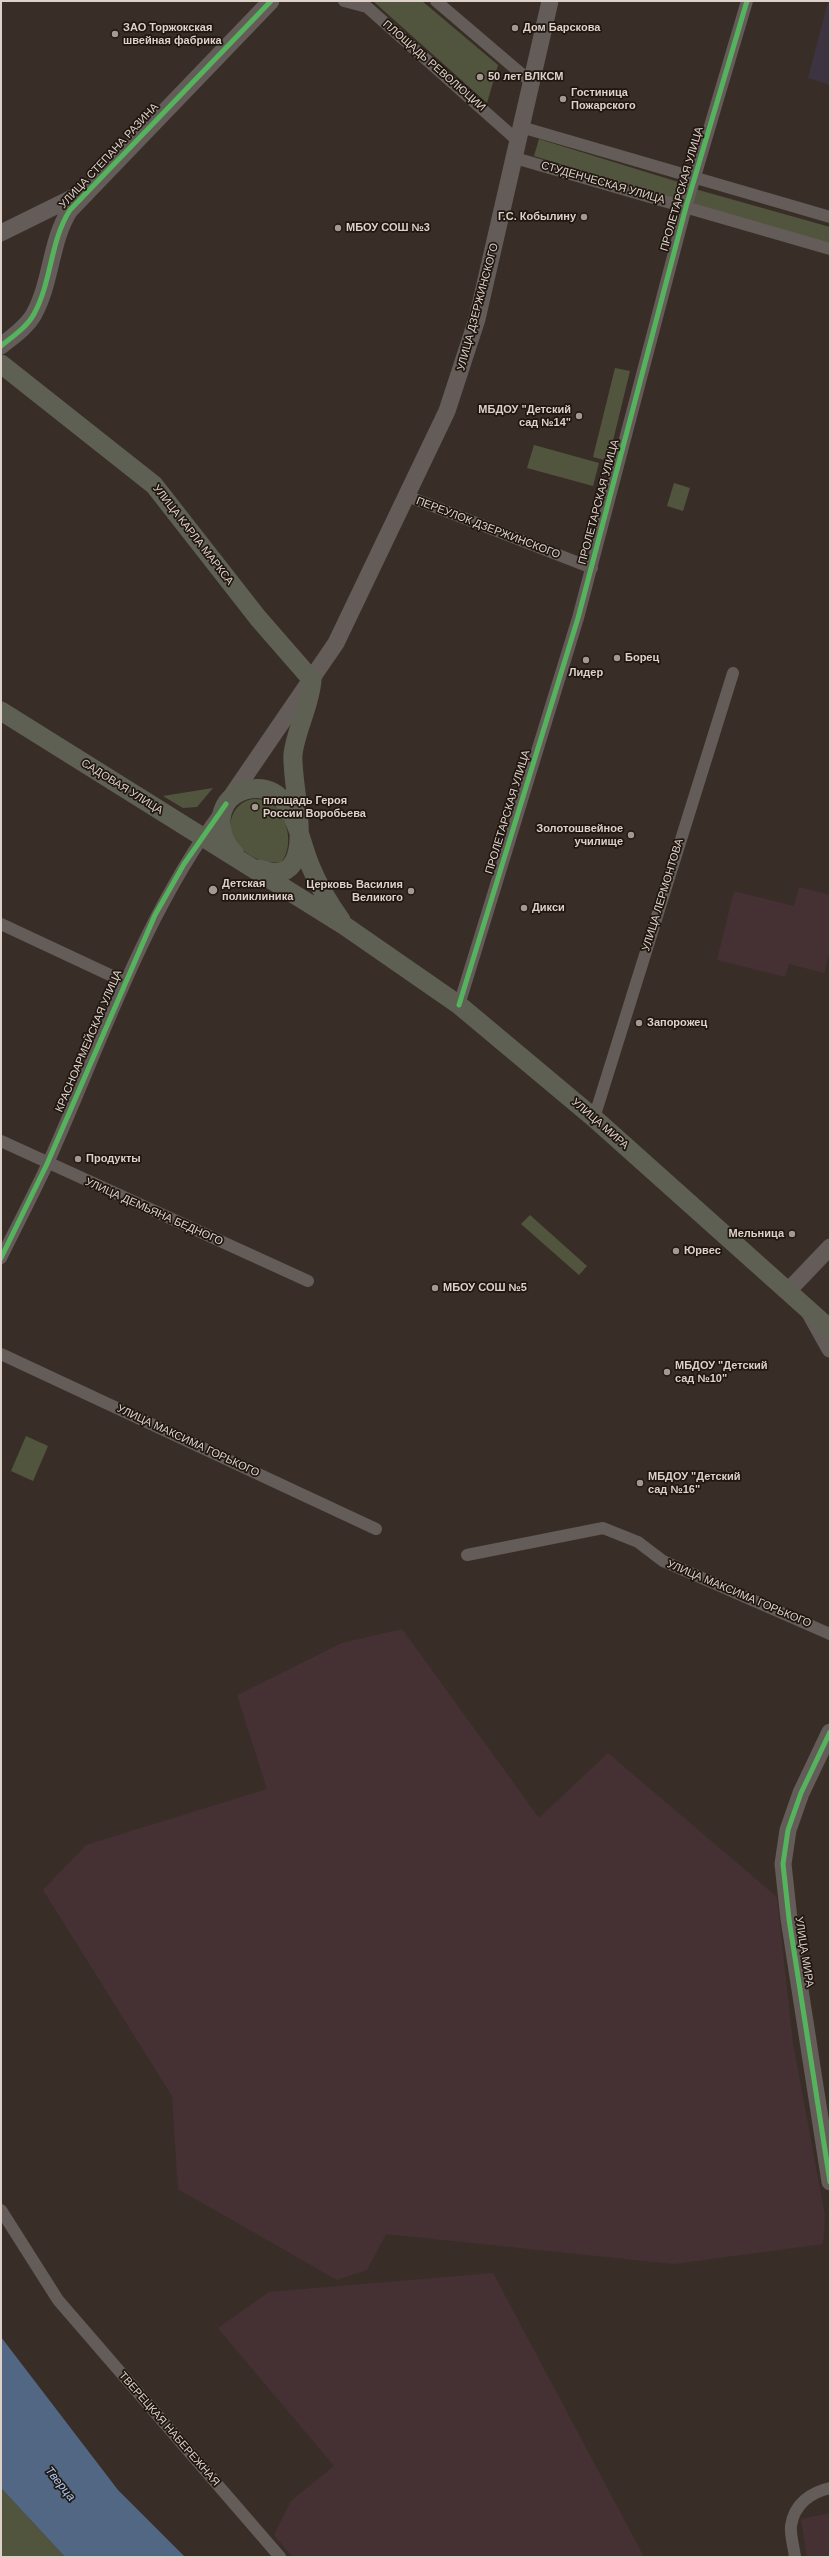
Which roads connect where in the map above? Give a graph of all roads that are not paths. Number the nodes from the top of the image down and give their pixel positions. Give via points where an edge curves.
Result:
1 (271, 1) edge
2 (344, 1) edge
3 (436, 1) edge
4 (550, 1) edge
5 (747, 1) edge
6 (531, 82) junction
7 (520, 134) junction
8 (515, 158) junction
9 (694, 178) junction
10 (89, 189) junction
11 (686, 207) junction
12 (830, 217) edge
13 (1, 233) edge
14 (830, 249) edge
15 (1, 345) edge
16 (1, 364) edge
17 (407, 496) junction
18 (592, 568) junction
19 (733, 673) dead end
20 (312, 680) junction
21 (1, 711) edge
22 (228, 802) junction
23 (299, 831) junction
24 (202, 837) junction
25 (244, 862) junction
26 (1, 924) edge
27 (345, 926) junction
28 (124, 982) junction
29 (459, 1005) junction
30 (594, 1118) junction
31 (1, 1141) edge
32 (47, 1164) junction
33 (830, 1247) edge
34 (1, 1258) edge
35 (308, 1281) dead end
36 (788, 1291) junction
37 (807, 1308) junction
38 (830, 1329) edge
39 (830, 1349) edge
40 (1, 1354) edge
41 (376, 1529) dead end
42 (467, 1555) dead end
43 (830, 1634) edge
44 (830, 1732) edge
45 (830, 2182) edge
46 (1, 2210) edge
47 (830, 2488) edge
48 (280, 2557) edge
49 (795, 2557) edge

1 - 10 street, УЛИЦА СТЕПАНА РАЗИНА
2 - 7 street, ПЛОЩАДЬ РЕВОЛЮЦИИ via 366,7
3 - 6 street
4 - 6 street, УЛИЦА ДЗЕРЖИНСКОГО
5 - 9 street, ПРОЛЕТАРСКАЯ УЛИЦА
6 - 7 street, УЛИЦА ДЗЕРЖИНСКОГО
7 - 8 street, УЛИЦА ДЗЕРЖИНСКОГО
7 - 9 street
8 - 11 street, СТУДЕНЧЕСКАЯ УЛИЦА
8 - 17 street, УЛИЦА ДЗЕРЖИНСКОГО via 464,365 447,411
9 - 11 street, ПРОЛЕТАРСКАЯ УЛИЦА
9 - 12 street
10 - 13 street, УЛИЦА СТЕПАНА РАЗИНА
10 - 15 street, УЛИЦА СТЕПАНА РАЗИНА via 70,210 58,232 46,288 34,315
11 - 14 street, СТУДЕНЧЕСКАЯ УЛИЦА
11 - 18 street, ПРОЛЕТАРСКАЯ УЛИЦА
16 - 20 main road, УЛИЦА КАРЛА МАРКСА via 154,485 258,618
17 - 18 street, ПЕРЕУЛОК ДЗЕРЖИНСКОГО
17 - 20 street, УЛИЦА ДЗЕРЖИНСКОГО via 336,643
18 - 29 street, ПРОЛЕТАРСКАЯ УЛИЦА
19 - 30 street, УЛИЦА ЛЕРМОНТОВА
20 - 22 street, УЛИЦА ДЗЕРЖИНСКОГО
20 - 23 main road via 294,753 293,779
21 - 24 main road, САДОВАЯ УЛИЦА
22 - 23 main road via 250,789 271,792 286,803
22 - 24 street, КРАСНОАРМЕЙСКАЯ УЛИЦА
22 - 25 main road via 220,819 221,834 228,847
23 - 25 main road via 298,856 287,870 274,873
23 - 27 main road, УЛИЦА МИРА via 314,876 328,903
24 - 25 main road, САДОВАЯ УЛИЦА
24 - 28 street, КРАСНОАРМЕЙСКАЯ УЛИЦА via 155,915
25 - 27 main road, УЛИЦА МИРА
26 - 28 street
27 - 29 main road, УЛИЦА МИРА
28 - 32 street, КРАСНОАРМЕЙСКАЯ УЛИЦА
29 - 30 main road, УЛИЦА МИРА
30 - 36 main road, УЛИЦА МИРА
31 - 32 street, УЛИЦА ДЕМЬЯНА БЕДНОГО
32 - 34 street, КРАСНОАРМЕЙСКАЯ УЛИЦА
32 - 35 street, УЛИЦА ДЕМЬЯНА БЕДНОГО
33 - 36 street
36 - 37 main road, УЛИЦА МИРА
37 - 38 main road
37 - 39 street, УЛИЦА МИРА
40 - 41 street, УЛИЦА МАКСИМА ГОРЬКОГО
42 - 43 street, УЛИЦА МАКСИМА ГОРЬКОГО via 603,1528 638,1542 663,1561
44 - 45 street, УЛИЦА МИРА via 801,1793 788,1830 783,1864 789,1919
46 - 48 street, ТВЕРЕЦКАЯ НАБЕРЕЖНАЯ via 58,2300
47 - 49 street via 814,2492 801,2502 791,2526

